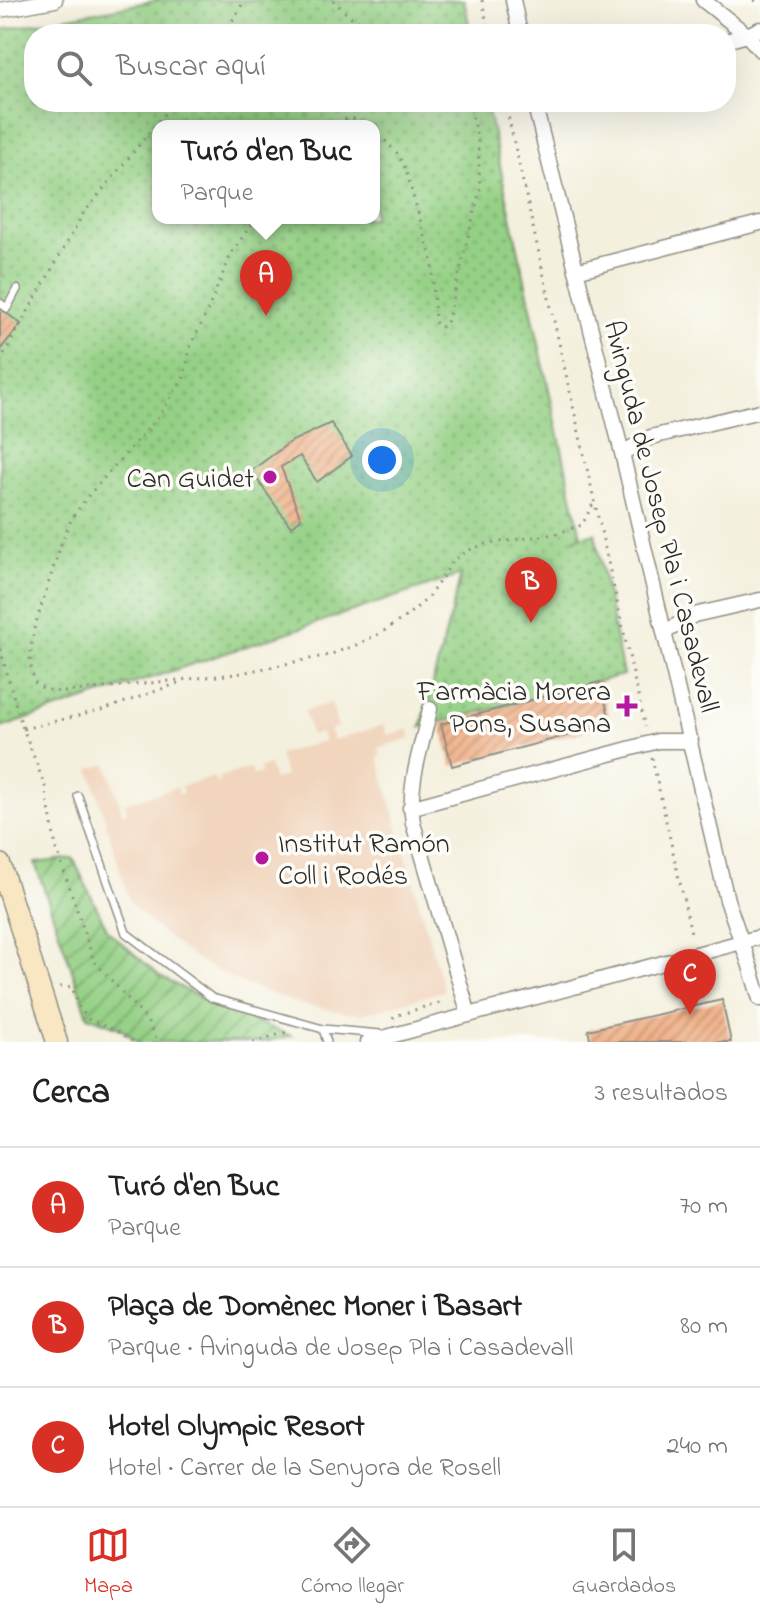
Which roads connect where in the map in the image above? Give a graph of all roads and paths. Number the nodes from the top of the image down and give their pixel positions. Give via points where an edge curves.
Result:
1 (55, 0) edge
2 (245, 0) edge
3 (333, 0) edge
4 (482, 0) edge
5 (513, 0) edge
6 (703, 0) edge
7 (754, 0) edge
8 (760, 5) edge
9 (0, 10) edge
10 (230, 24) edge
11 (366, 24) edge
12 (487, 24) edge
13 (518, 24) edge
14 (753, 32) edge
15 (760, 50) edge
16 (472, 112) edge
17 (507, 112) edge
18 (536, 112) edge
19 (152, 129) edge
20 (380, 136) edge
21 (760, 223) edge
22 (252, 224) edge
23 (576, 271) junction
24 (17, 289) dead end
25 (0, 303) edge
26 (0, 361) edge
27 (760, 411) edge
28 (622, 453) junction
29 (594, 502) junction
30 (760, 600) edge
31 (665, 632) junction
32 (0, 649) edge
33 (191, 679) junction
34 (430, 709) dead end
35 (23, 729) junction
36 (691, 741) junction
37 (648, 743) junction
38 (78, 796) dead end
39 (410, 808) junction
40 (0, 864) edge
41 (760, 937) edge
42 (742, 942) junction
43 (696, 954) junction
44 (40, 986) junction
45 (465, 999) junction
46 (760, 999) edge
47 (469, 1015) junction
48 (392, 1028) junction
49 (323, 1029) junction
50 (291, 1031) dead end
51 (57, 1042) edge
52 (134, 1042) edge
53 (158, 1042) edge
54 (253, 1042) edge
55 (327, 1042) edge
56 (368, 1042) edge

1 - 9 street
2 - 10 path
3 - 11 path
4 - 12 path
5 - 13 street
6 - 14 street
7 - 8 path
14 - 15 street
16 - 20 path via 480,189 444,326 435,321 432,260 405,168
17 - 29 path
18 - 23 street, Avinguda de Josep Pla i Casadevall
19 - 26 path via 83,214
21 - 23 street
22 - 33 path via 232,252 191,344 184,377 159,416 72,518 30,644 34,681 44,690
23 - 28 street, Avinguda de Josep Pla i Casadevall
24 - 25 lane via 7,308
27 - 28 street via 651,437
28 - 31 street, Avinguda de Josep Pla i Casadevall
29 - 33 path via 582,525 469,550 454,560 427,599 356,645 329,655
29 - 37 path
30 - 31 street via 694,615
31 - 36 street, Avinguda de Josep Pla i Casadevall
32 - 35 path
33 - 35 path via 106,709
34 - 39 street
35 - 53 path via 45,786 56,847 94,961 146,1019
36 - 37 street
36 - 42 street, Avinguda de Josep Pla i Casadevall via 727,900
37 - 39 street
37 - 43 path
38 - 49 lane via 126,933 212,998
39 - 45 street
40 - 44 main road
41 - 42 street
42 - 43 street
42 - 46 street, Avinguda de Josep Pla i Casadevall
43 - 47 street
44 - 51 main road
44 - 52 path via 72,987 88,1019
45 - 47 street
45 - 48 path via 395,1016
47 - 48 street
48 - 49 lane
48 - 56 street
49 - 55 lane
50 - 54 path

